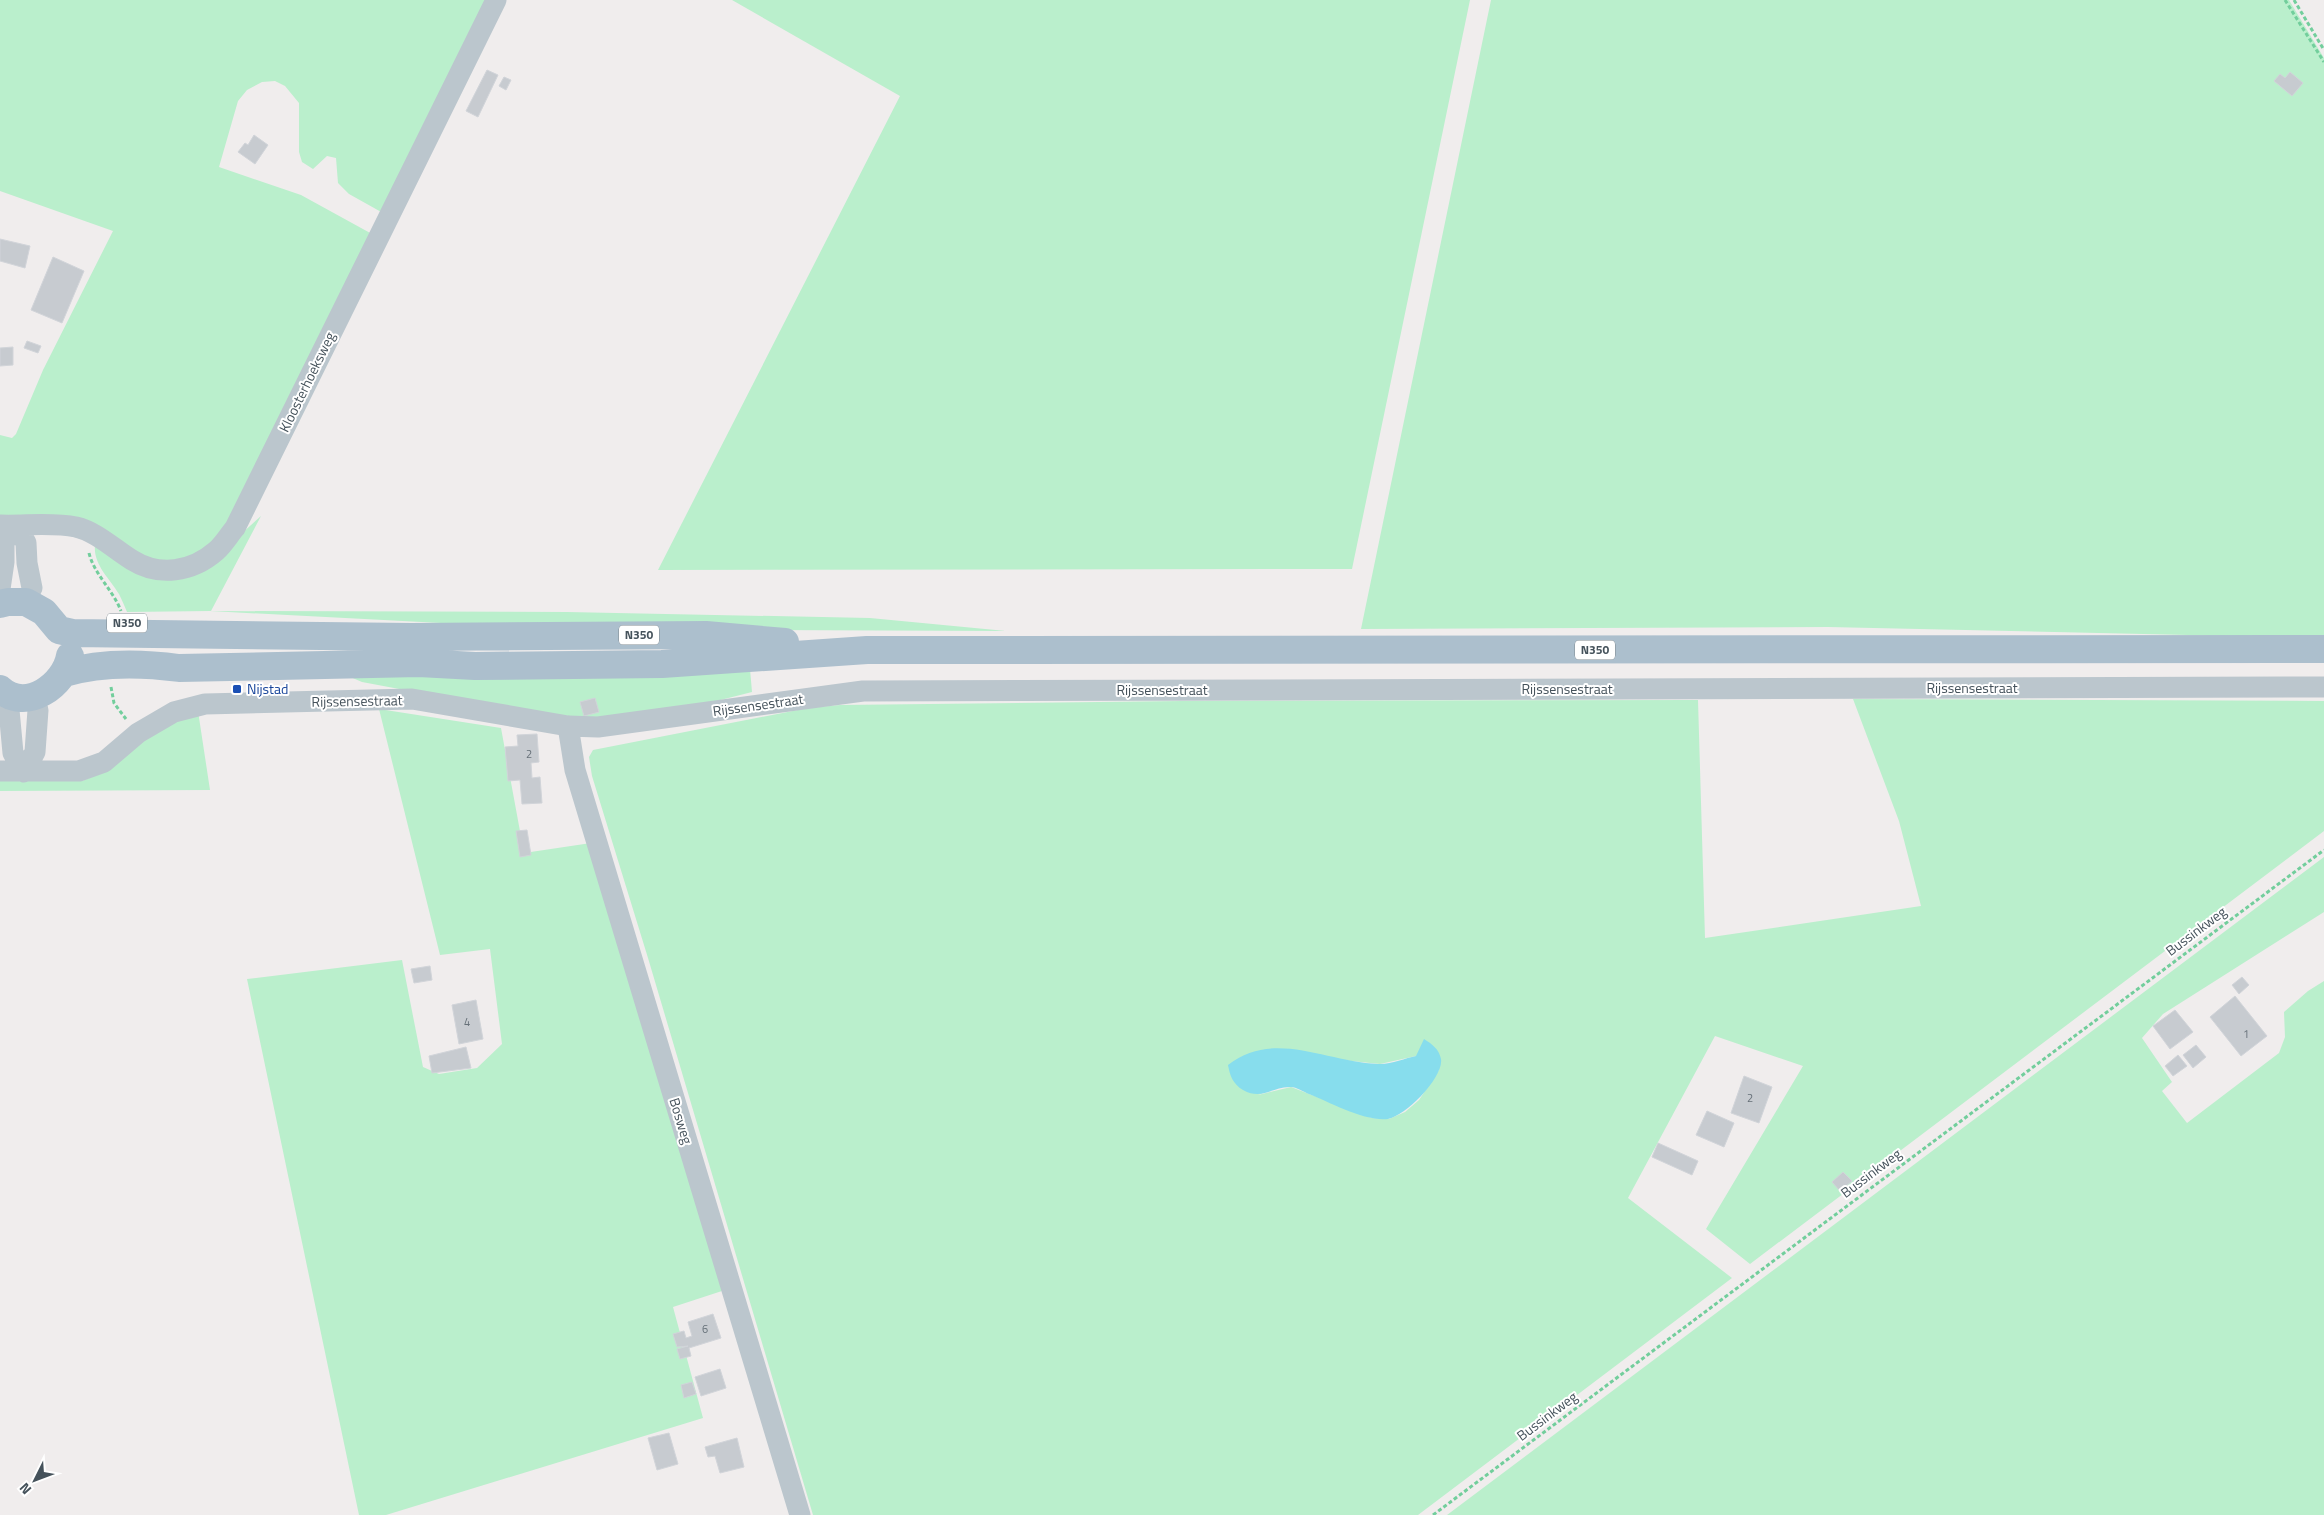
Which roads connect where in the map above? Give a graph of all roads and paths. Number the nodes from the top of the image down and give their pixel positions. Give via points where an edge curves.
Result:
1 (496, 0) edge
2 (2285, 0) edge
3 (2294, 0) edge
4 (2324, 50) edge
5 (2324, 62) edge
6 (8, 526) edge
7 (32, 588) junction
8 (0, 590) edge
9 (0, 604) edge
10 (69, 625) junction
11 (2324, 649) edge
12 (866, 650) junction
13 (179, 668) junction
14 (64, 673) junction
15 (2324, 687) edge
16 (3, 702) edge
17 (39, 702) junction
18 (568, 726) junction
19 (0, 771) edge
20 (24, 772) junction
21 (2324, 850) edge
22 (800, 1515) edge
23 (1433, 1515) edge

1 - 6 street, Kloosterhoeksweg via 235,528 217,550 192,566 173,571 154,569 133,561 92,533 76,527
2 - 5 path
3 - 4 path
6 - 7 street via 26,543
6 - 8 street
7 - 8 main road via 16,586
7 - 10 main road via 56,604
9 - 10 main road via 26,602 44,612 59,630
10 - 12 main road, N350 via 186,635 706,635
10 - 14 main road via 70,658
11 - 12 main road, N350
12 - 13 main road, N350 via 662,664 493,666 420,663
13 - 14 main road, N350 via 152,664 111,665
13 - 17 main road, N350 via 153,676 93,679 82,682 60,700
14 - 17 main road
15 - 18 street, Rijssensestraat via 862,691 598,727
16 - 17 main road via 14,697
16 - 20 street via 13,754
17 - 20 street via 35,752
18 - 20 street, Rijssensestraat via 412,699 205,704 174,712 138,733 104,762 79,771
18 - 22 street, Bosweg via 575,770
19 - 20 street, Rijssensestraat
21 - 23 path, Bussinkweg

